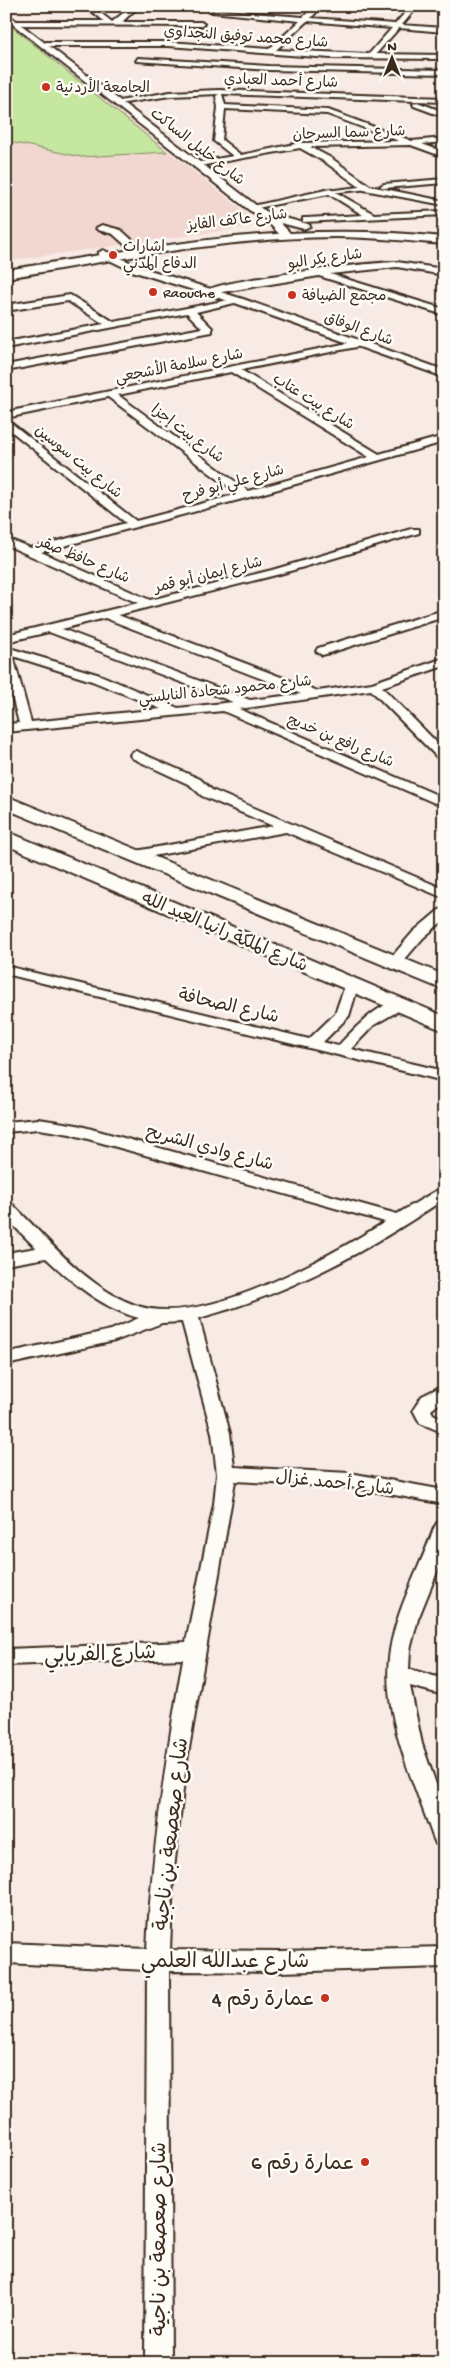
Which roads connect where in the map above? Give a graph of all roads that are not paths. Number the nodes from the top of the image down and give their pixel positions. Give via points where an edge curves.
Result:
1 (88, 6) edge
2 (136, 6) edge
3 (222, 6) edge
4 (319, 6) edge
5 (415, 6) edge
6 (215, 12) junction
7 (6, 15) edge
8 (306, 19) junction
9 (16, 22) junction
10 (113, 23) junction
11 (201, 24) junction
12 (397, 26) junction
13 (444, 30) edge
14 (46, 44) junction
15 (177, 45) junction
16 (269, 53) junction
17 (444, 56) edge
18 (370, 57) junction
19 (138, 60) dead end
20 (444, 72) edge
21 (219, 92) junction
22 (405, 99) junction
23 (444, 100) edge
24 (118, 102) junction
25 (222, 107) junction
26 (444, 115) edge
27 (444, 140) edge
28 (410, 143) junction
29 (300, 145) junction
30 (444, 155) edge
31 (239, 157) junction
32 (197, 165) junction
33 (444, 181) edge
34 (367, 188) junction
35 (330, 192) junction
36 (444, 203) edge
37 (253, 208) junction
38 (444, 213) edge
39 (371, 216) junction
40 (269, 218) junction
41 (306, 220) dead end
42 (102, 228) dead end
43 (318, 228) junction
44 (276, 233) junction
45 (413, 236) junction
46 (444, 241) edge
47 (136, 249) junction
48 (155, 252) junction
49 (111, 255) junction
50 (73, 264) junction
51 (6, 267) edge
52 (142, 269) junction
53 (444, 272) edge
54 (318, 273) junction
55 (6, 274) edge
56 (210, 291) junction
57 (239, 301) junction
58 (6, 308) edge
59 (189, 310) junction
60 (444, 312) edge
61 (112, 325) junction
62 (358, 344) junction
63 (6, 345) edge
64 (6, 368) edge
65 (234, 370) junction
66 (444, 374) edge
67 (111, 394) junction
68 (6, 415) edge
69 (6, 422) edge
70 (444, 439) edge
71 (378, 458) junction
72 (246, 495) junction
73 (132, 523) junction
74 (415, 532) dead end
75 (6, 541) edge
76 (29, 552) junction
77 (150, 604) junction
78 (444, 613) edge
79 (106, 614) junction
80 (50, 628) junction
81 (6, 646) edge
82 (322, 651) dead end
83 (444, 662) edge
84 (374, 686) junction
85 (318, 695) junction
86 (248, 704) junction
87 (225, 707) junction
88 (177, 712) junction
89 (26, 726) junction
90 (6, 728) edge
91 (136, 756) dead end
92 (444, 757) edge
93 (6, 802) edge
94 (444, 803) edge
95 (284, 828) junction
96 (6, 837) edge
97 (136, 855) junction
98 (444, 894) edge
99 (444, 912) edge
100 (394, 962) junction
101 (6, 970) edge
102 (352, 983) junction
103 (444, 983) edge
104 (400, 1004) junction
105 (444, 1024) edge
106 (313, 1043) junction
107 (341, 1051) junction
108 (444, 1076) edge
109 (6, 1128) edge
110 (444, 1191) edge
111 (6, 1208) edge
112 (401, 1221) junction
113 (51, 1251) junction
114 (6, 1259) edge
115 (189, 1314) junction
116 (160, 1317) junction
117 (6, 1359) edge
118 (444, 1392) edge
119 (444, 1426) edge
120 (226, 1474) junction
121 (444, 1497) edge
122 (444, 1528) edge
123 (194, 1650) junction
124 (6, 1657) edge
125 (397, 1674) junction
126 (444, 1687) edge
127 (444, 1837) edge
128 (6, 1953) edge
129 (444, 1957) edge
130 (158, 1961) junction
131 (158, 2363) edge

1 - 10 street
2 - 10 street
3 - 6 street
4 - 8 street
5 - 12 street
6 - 8 street
6 - 11 street
7 - 9 street, شارع خليل الساكت
8 - 12 street
8 - 16 street
9 - 10 street
9 - 14 street, شارع خليل الساكت
10 - 11 street
11 - 15 street
12 - 13 street
12 - 18 street
14 - 15 street, شارع محمد توفيق النجداوي
14 - 24 street, شارع خليل الساكت
15 - 16 street, شارع محمد توفيق النجداوي
16 - 18 street, شارع محمد توفيق النجداوي
17 - 18 street, شارع محمد توفيق النجداوي
19 - 20 street via 263,68
21 - 22 street, شارع أحمد العبادي
21 - 24 street, شارع أحمد العبادي via 170,94
21 - 25 street
22 - 23 street, شارع أحمد العبادي
22 - 26 street
24 - 32 street, شارع خليل الساكت
25 - 28 street via 328,112
25 - 31 street via 218,141
27 - 28 street, شارع سما السرحان
28 - 29 street, شارع سما السرحان
28 - 30 street
29 - 31 street, شارع سما السرحان
29 - 34 street
31 - 32 street, شارع سما السرحان
32 - 37 street, شارع خليل الساكت
33 - 34 street
34 - 35 street
34 - 36 street
35 - 37 street
35 - 39 street
37 - 40 street, شارع خليل الساكت
37 - 44 street, شارع خليل الساكت
38 - 39 street
39 - 41 street
40 - 43 main road
40 - 44 street, شارع خليل الساكت
42 - 47 main road via 117,232
43 - 44 main road, شارع عاكف الفايز
43 - 45 main road, شارع عاكف الفايز
44 - 45 main road, شارع عاكف الفايز
44 - 47 main road, شارع عاكف الفايز
44 - 48 main road, شارع عاكف الفايز
45 - 46 main road, شارع عاكف الفايز
47 - 49 main road, شارع عاكف الفايز
48 - 49 main road, شارع عاكف الفايز
48 - 52 main road via 143,259
49 - 50 main road, شارع عاكف الفايز
49 - 51 main road, شارع عاكف الفايز
49 - 52 street, شارع الوفاق
50 - 52 main road
50 - 55 main road, شارع عاكف الفايز
52 - 56 street, شارع الوفاق
53 - 54 street, شارع بكر البو via 400,263
54 - 56 street, شارع بكر البو
54 - 60 street
56 - 57 street, شارع الوفاق
57 - 59 street
57 - 62 street, شارع الوفاق
58 - 61 street via 70,298
59 - 61 street
59 - 64 street via 209,330
61 - 63 street
62 - 65 street, شارع سلامة الأشجعي
62 - 66 street, شارع الوفاق
65 - 67 street, شارع سلامة الأشجعي
65 - 71 street, شارع بيت عتاب
67 - 68 street, شارع سلامة الأشجعي
67 - 72 street, شارع بيت إجزا
69 - 73 street, شارع بيت سوسين
70 - 71 street, شارع علي أبو فرح
71 - 72 street, شارع علي أبو فرح
72 - 73 street, شارع علي أبو فرح
73 - 76 street, شارع علي أبو فرح
74 - 77 street, شارع إيمان أبو قمر
75 - 76 street, شارع حافظ صقر
76 - 77 street, شارع حافظ صقر
77 - 79 street, شارع إيمان أبو قمر
78 - 82 street
79 - 80 street, شارع إيمان أبو قمر
79 - 85 street
80 - 81 street, شارع إيمان أبو قمر
80 - 86 street
81 - 88 street via 96,678
81 - 89 street
83 - 84 street, شارع محمود شحادة النابلسي
84 - 85 street, شارع محمود شحادة النابلسي
84 - 92 street
85 - 86 street, شارع محمود شحادة النابلسي
86 - 87 street, شارع محمود شحادة النابلسي
87 - 88 street, شارع محمود شحادة النابلسي
87 - 94 street, شارع رافع بن خديج
88 - 89 street, شارع محمود شحادة النابلسي
89 - 90 street, شارع محمود شحادة النابلسي
91 - 95 street
93 - 97 main road, شارع الملكة رانيا العبد الله
95 - 97 street
95 - 98 street
96 - 102 main road, شارع الملكة رانيا العبد الله
97 - 100 main road, شارع الملكة رانيا العبد الله
99 - 100 street
100 - 103 main road, شارع الملكة رانيا العبد الله
101 - 106 street, شارع الصحافة
102 - 104 main road, شارع الملكة رانيا العبد الله
102 - 106 street via 342,1016
104 - 105 main road, شارع الملكة رانيا العبد الله
104 - 107 street via 368,1022
106 - 107 street, شارع الصحافة
107 - 108 street, شارع الصحافة
109 - 112 street, شارع وادي الشريح via 39,1124 70,1129
110 - 112 street
111 - 113 street
112 - 115 street via 355,1249 311,1270 243,1299
113 - 114 street
113 - 116 street via 105,1296 126,1308
115 - 116 street
115 - 120 street, شارع صعصعة بن ناجية via 221,1433
116 - 117 street via 115,1335
118 - 119 street via 425,1405 422,1411 427,1421
120 - 121 street, شارع أحمد غزال via 350,1480
120 - 123 street, شارع صعصعة بن ناجية
122 - 125 street via 408,1620
123 - 124 street, شارع الفريابي
123 - 130 street, شارع صعصعة بن ناجية via 174,1772 162,1878
125 - 126 street
125 - 127 street via 411,1736
128 - 130 street, شارع عبدالله العلمي
129 - 130 street, شارع عبدالله العلمي
130 - 131 street, شارع صعصعة بن ناجية

